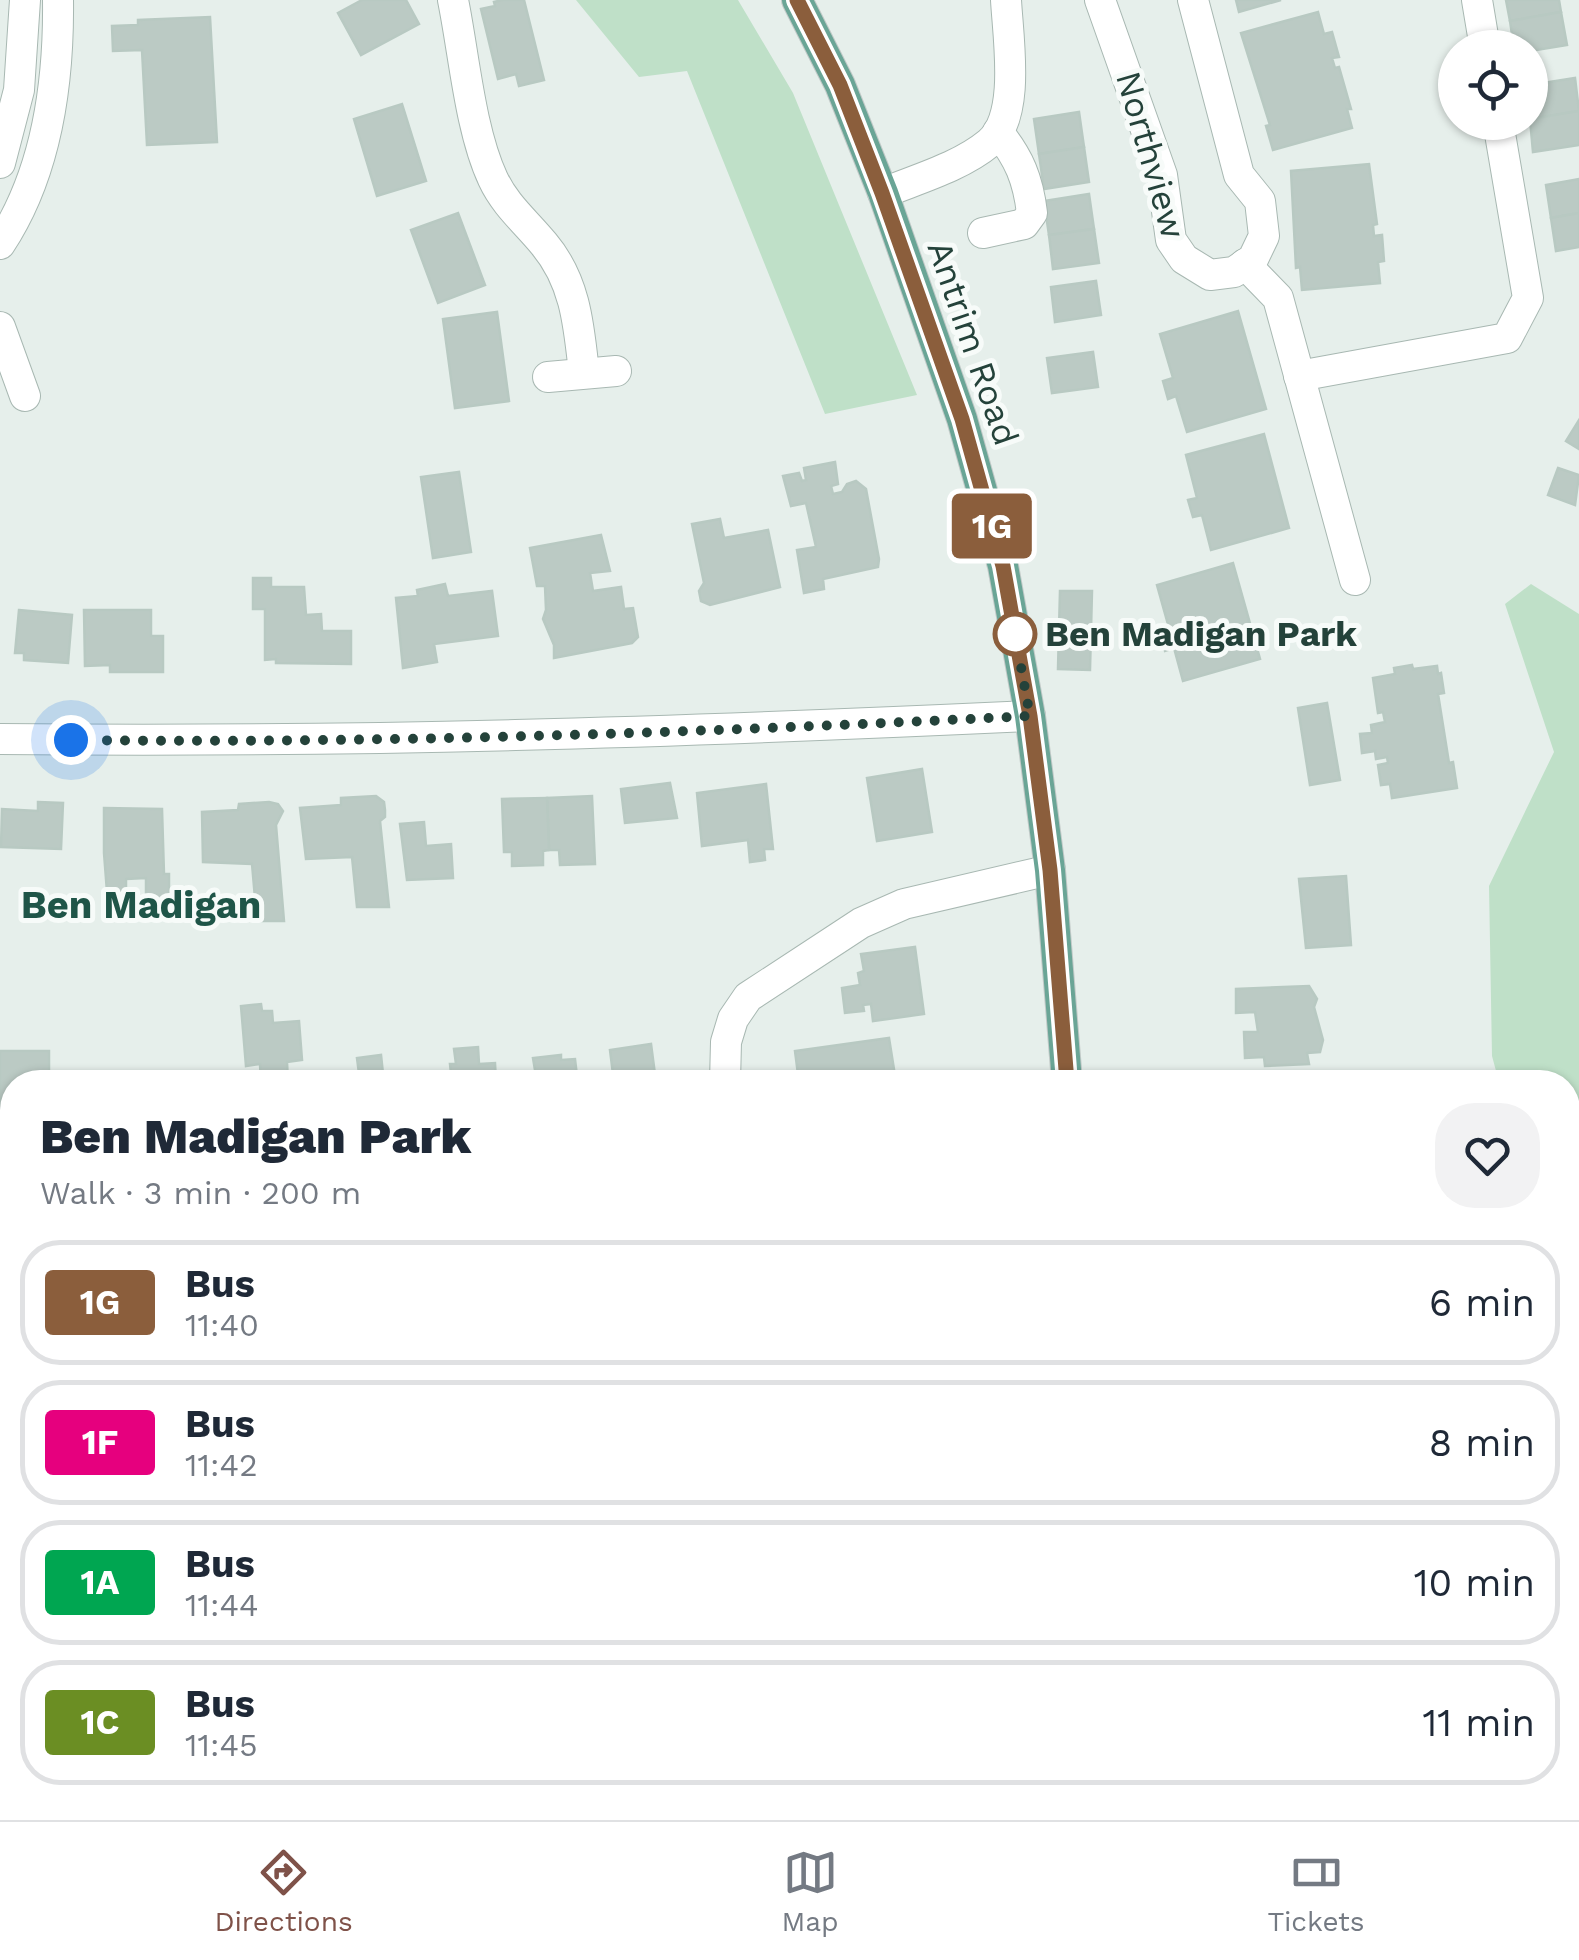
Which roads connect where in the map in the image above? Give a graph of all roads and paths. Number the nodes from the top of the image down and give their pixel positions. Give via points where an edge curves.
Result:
1 (24, 0) edge
2 (58, 0) edge
3 (453, 0) edge
4 (798, 0) edge
5 (1006, 0) edge
6 (1100, 0) edge
7 (1193, 0) edge
8 (1477, 0) edge
9 (1482, 30) edge
10 (998, 132) junction
11 (1501, 140) edge
12 (0, 162) edge
13 (882, 193) junction
14 (984, 233) dead end
15 (0, 244) edge
16 (1245, 264) junction
17 (0, 327) edge
18 (616, 370) dead end
19 (584, 373) junction
20 (1299, 376) junction
21 (548, 377) dead end
22 (24, 396) dead end
23 (1354, 580) dead end
24 (1030, 716) junction
25 (0, 739) edge
26 (1050, 870) junction
27 (725, 1070) edge
28 (1066, 1070) edge

1 - 12 street via 19,90
2 - 15 street via 56,71 43,144
3 - 19 street via 493,179 568,282
4 - 13 main road, Antrim Road
5 - 10 street via 1010,70 1006,117
6 - 16 street, Northview via 1162,175 1171,240 1184,259 1210,275
7 - 16 street via 1239,175 1260,200 1264,236
8 - 9 street
10 - 13 street via 976,151
10 - 14 street via 1020,160 1032,213 1024,224
11 - 20 street via 1528,298 1507,338
13 - 24 main road, Antrim Road via 962,419 1003,566
16 - 20 street via 1278,298
17 - 22 street
18 - 19 street
19 - 21 street
20 - 23 street
24 - 25 street via 539,736
24 - 26 main road, Antrim Road
26 - 27 street via 904,904 861,923 748,997 726,1042
26 - 28 main road, Antrim Road

